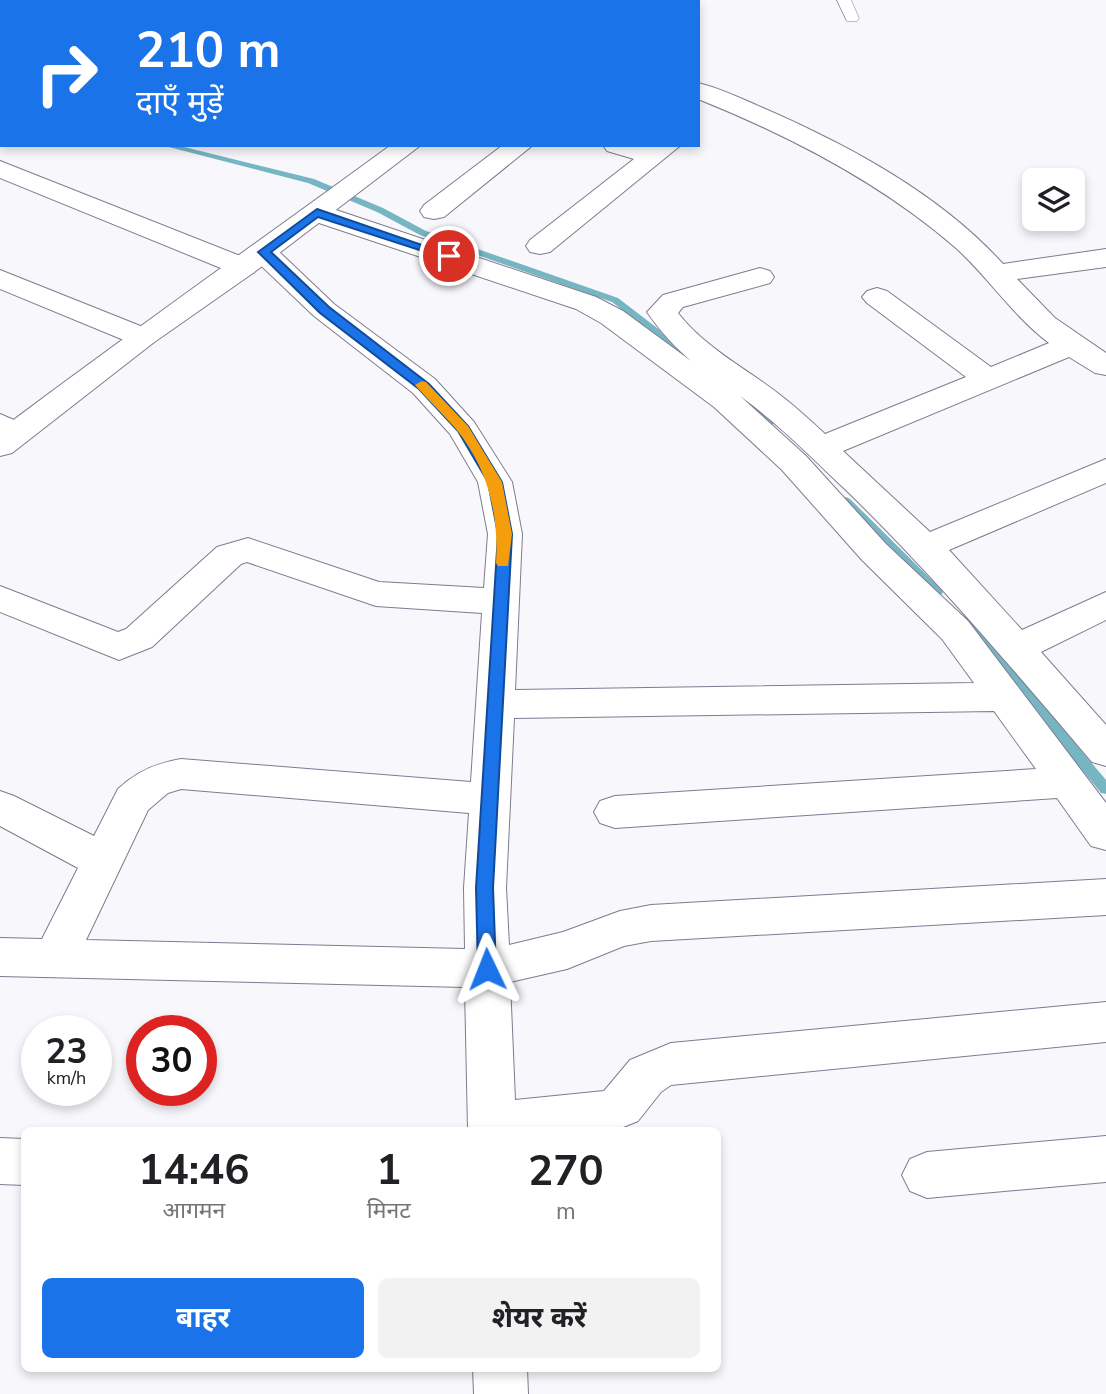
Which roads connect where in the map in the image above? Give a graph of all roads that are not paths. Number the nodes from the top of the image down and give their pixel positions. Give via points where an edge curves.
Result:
1 (844, 0) edge
2 (852, 18) dead end
3 (700, 91) edge
4 (725, 100) junction
5 (700, 119) edge
6 (405, 147) edge
7 (517, 147) edge
8 (631, 147) edge
9 (660, 151) edge
10 (0, 169) edge
11 (334, 200) junction
12 (434, 211) dead end
13 (540, 246) dead end
14 (1106, 258) edge
15 (253, 260) junction
16 (997, 273) junction
17 (760, 277) dead end
18 (0, 279) edge
19 (877, 297) dead end
20 (142, 337) junction
21 (1069, 346) junction
22 (1106, 366) edge
23 (988, 379) junction
24 (6, 434) edge
25 (821, 448) junction
26 (1106, 470) edge
27 (925, 547) junction
28 (0, 598) edge
29 (501, 602) junction
30 (1106, 605) edge
31 (1017, 648) junction
32 (1004, 697) junction
33 (495, 704) junction
34 (1106, 751) edge
35 (1067, 782) junction
36 (490, 799) junction
37 (0, 807) edge
38 (615, 812) dead end
39 (1106, 834) edge
40 (103, 861) junction
41 (1106, 897) edge
42 (0, 957) edge
43 (55, 959) junction
44 (487, 969) junction
45 (1106, 1022) edge
46 (492, 1127) edge
47 (1106, 1159) edge
48 (0, 1161) edge
49 (21, 1162) edge
50 (927, 1175) dead end
51 (500, 1372) edge
52 (501, 1394) edge

1 - 2 lane
3 - 4 street
4 - 5 street
4 - 16 street via 870,174 964,240
6 - 11 street
7 - 12 street
8 - 9 street
9 - 13 street
10 - 15 street
11 - 15 street
11 - 32 street via 612,317 725,400 794,463 874,552 955,630
14 - 16 street
15 - 20 street
15 - 29 street via 424,386 463,429 495,482 505,534
16 - 21 street
17 - 25 street via 673,301 662,312 680,335 716,366 772,404
18 - 20 street
19 - 23 street
20 - 24 street
21 - 22 street
21 - 23 street
23 - 25 street
25 - 27 street
26 - 27 street
27 - 31 street
28 - 29 street via 119,647 139,639 229,555 248,550 376,594
29 - 33 street
30 - 31 street
31 - 34 street
32 - 33 street
32 - 35 street
33 - 36 street
35 - 38 street
35 - 39 street
36 - 40 street via 164,776 132,800
36 - 44 street
37 - 40 street
40 - 43 street
41 - 44 street via 651,923 620,929 568,950
42 - 43 street
43 - 44 street
44 - 46 street
45 - 46 street via 671,1064 643,1078 623,1107
47 - 50 street
48 - 49 street
51 - 52 street

